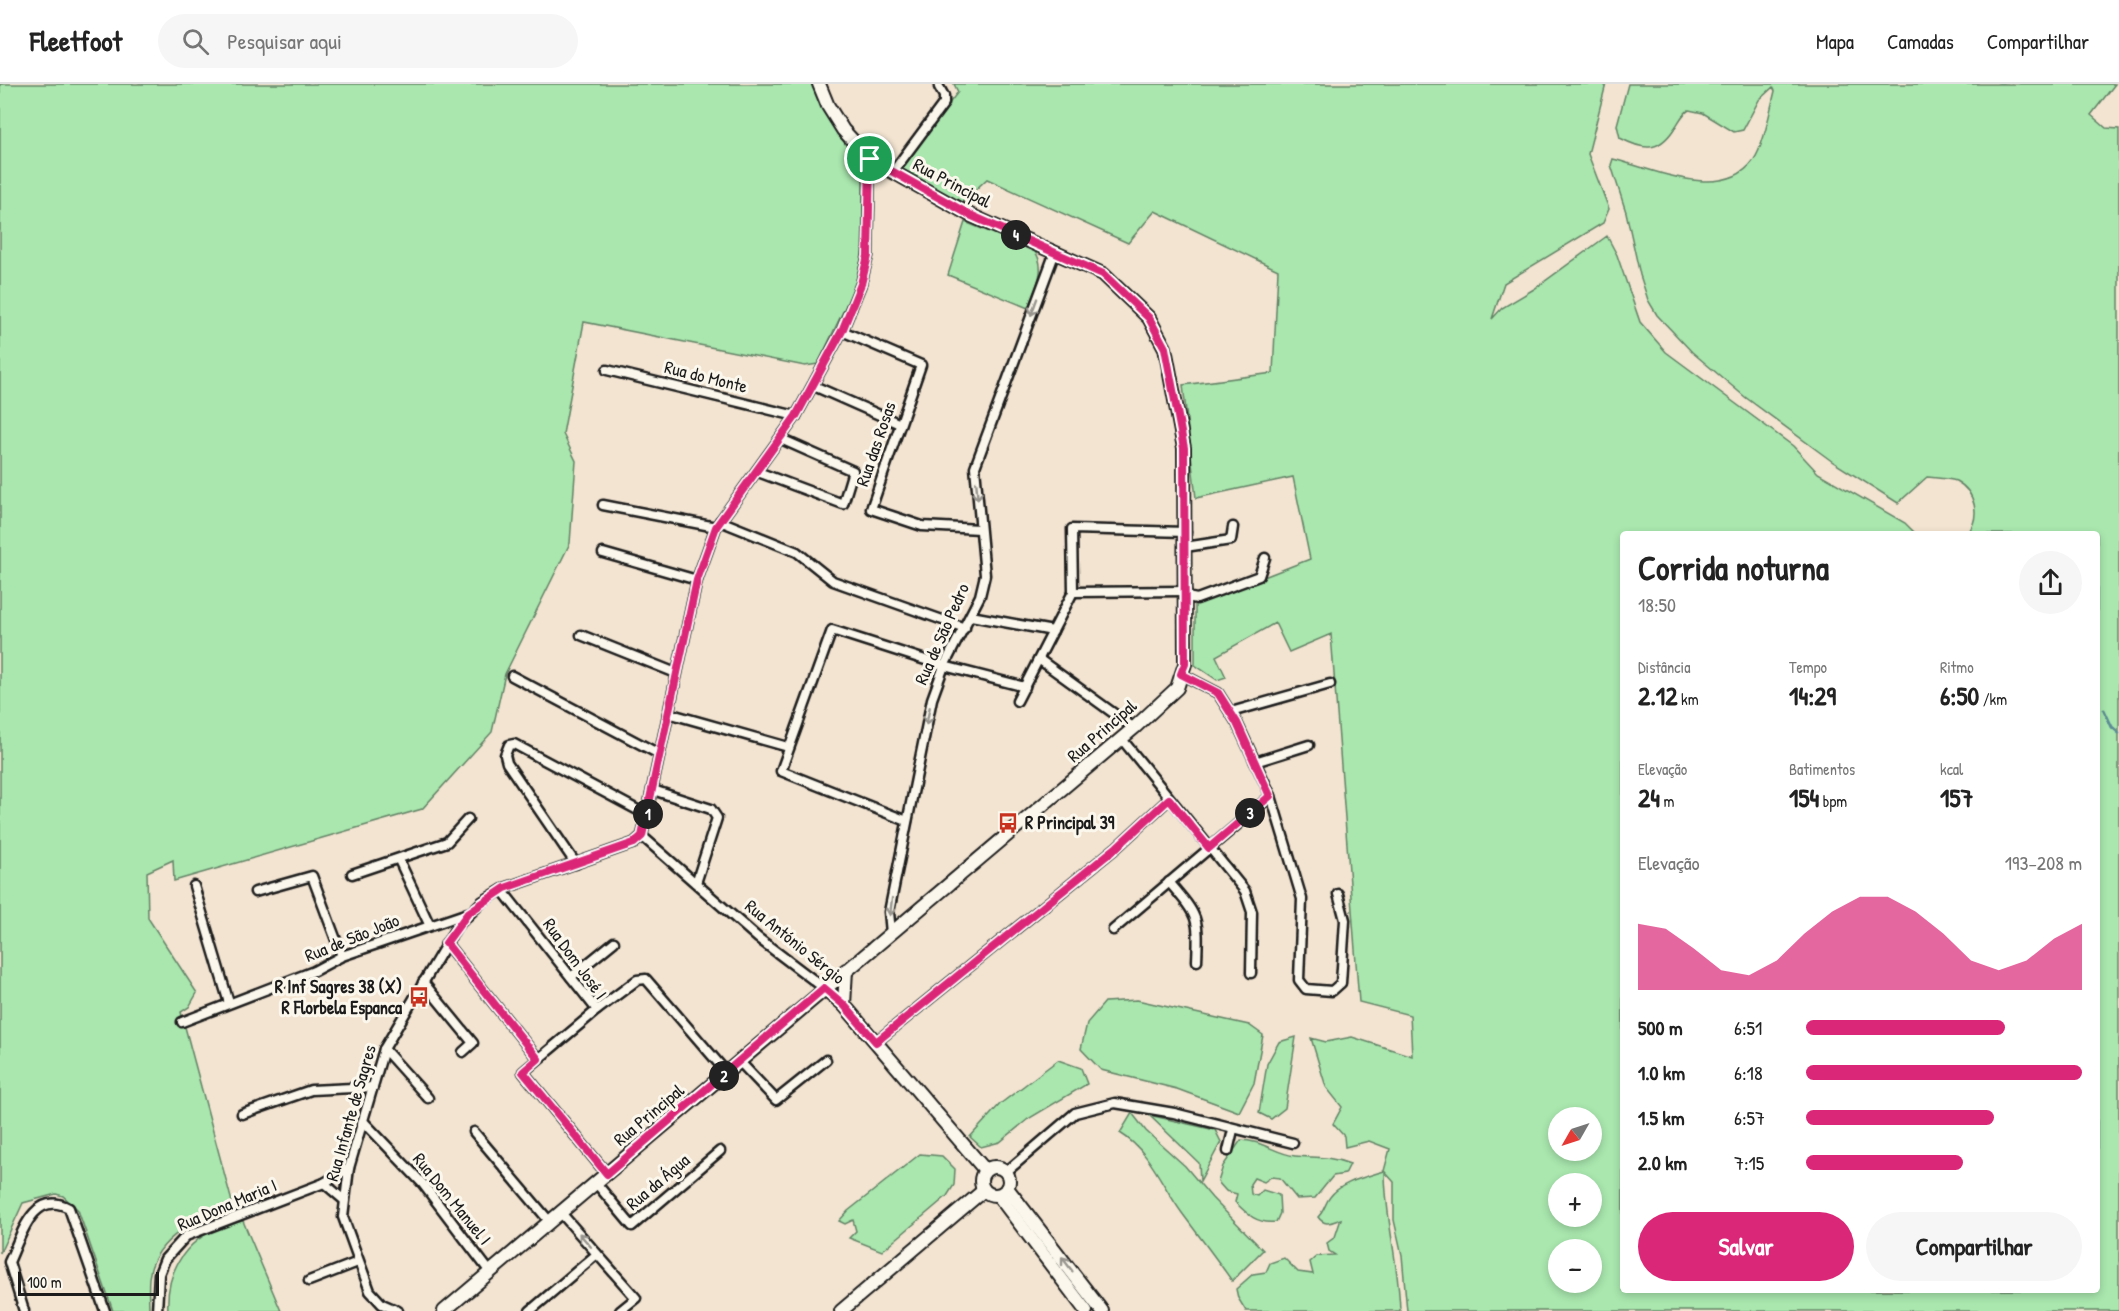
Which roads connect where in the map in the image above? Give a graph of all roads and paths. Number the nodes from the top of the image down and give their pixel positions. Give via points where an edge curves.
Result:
1 (819, 84) edge
2 (939, 87) dead end
3 (870, 159) junction
4 (892, 173) junction
5 (1055, 252) junction
6 (842, 331) junction
7 (607, 370) dead end
8 (814, 386) junction
9 (796, 416) junction
10 (900, 424) junction
11 (781, 439) junction
12 (758, 472) junction
13 (603, 505) dead end
14 (718, 524) junction
15 (1233, 527) dead end
16 (980, 530) junction
17 (1185, 532) junction
18 (1185, 546) junction
19 (603, 553) dead end
20 (1265, 558) dead end
21 (697, 580) junction
22 (1073, 592) junction
23 (1186, 594) junction
24 (971, 616) junction
25 (965, 628) junction
26 (1053, 631) junction
27 (581, 635) dead end
28 (1040, 660) junction
29 (944, 666) junction
30 (676, 673) junction
31 (1181, 674) junction
32 (512, 676) dead end
33 (1330, 684) dead end
34 (1024, 687) junction
35 (1017, 701) dead end
36 (1231, 712) junction
37 (668, 713) junction
38 (1134, 728) junction
39 (1121, 738) junction
40 (1309, 745) dead end
41 (788, 747) junction
42 (659, 754) junction
43 (1255, 762) junction
44 (653, 790) junction
45 (1270, 796) junction
46 (1169, 799) junction
47 (647, 816) junction
48 (468, 819) dead end
49 (907, 821) junction
50 (642, 836) junction
51 (1209, 848) junction
52 (399, 860) junction
53 (576, 864) junction
54 (352, 874) dead end
55 (1169, 882) junction
56 (696, 883) junction
57 (194, 886) dead end
58 (502, 890) junction
59 (255, 892) dead end
60 (1338, 894) dead end
61 (468, 913) junction
62 (429, 924) junction
63 (1113, 930) dead end
64 (891, 933) junction
65 (614, 942) dead end
66 (446, 943) junction
67 (342, 956) junction
68 (1197, 961) dead end
69 (846, 970) junction
70 (1251, 973) dead end
71 (571, 977) junction
72 (423, 982) junction
73 (824, 988) junction
74 (229, 1003) junction
75 (844, 1005) junction
76 (597, 1010) junction
77 (182, 1022) dead end
78 (876, 1042) junction
79 (384, 1049) junction
80 (463, 1052) dead end
81 (538, 1059) junction
82 (826, 1060) dead end
83 (741, 1062) junction
84 (727, 1073) junction
85 (373, 1087) junction
86 (428, 1098) dead end
87 (242, 1114) dead end
88 (363, 1121) junction
89 (1233, 1130) junction
90 (474, 1132) dead end
91 (1293, 1143) dead end
92 (720, 1151) dead end
93 (1228, 1151) dead end
94 (349, 1168) junction
95 (985, 1170) junction
96 (1006, 1172) junction
97 (607, 1174) junction
98 (324, 1183) junction
99 (596, 1184) junction
100 (984, 1190) junction
101 (1002, 1191) junction
102 (344, 1200) junction
103 (561, 1213) junction
104 (550, 1222) junction
105 (597, 1254) junction
106 (358, 1262) junction
107 (490, 1272) junction
108 (309, 1281) dead end
109 (24, 1311) edge
110 (105, 1311) edge
111 (157, 1311) edge
112 (398, 1311) edge
113 (444, 1311) edge
114 (530, 1311) edge
115 (620, 1311) edge
116 (841, 1311) edge
117 (1086, 1311) edge
118 (1102, 1311) edge

1 - 3 street, Rua Principal via 843,130
2 - 4 street via 944,104
3 - 4 street, Rua Principal
3 - 6 street via 868,256
4 - 5 street, Rua Principal via 970,215
5 -> 16 street, Rua de São Pedro via 975,467
5 - 17 street, Rua Principal via 1103,274 1128,295 1149,318 1165,348 1184,448
6 - 8 street
6 - 10 street, Rua das Rosas via 921,364
7 - 9 street, Rua do Monte
8 - 9 street
8 - 10 street
9 - 11 street
10 - 16 street, Rua das Rosas via 871,509 922,526
11 - 12 street
11 - 12 street via 853,471 843,504
12 - 14 street
13 - 14 street
14 - 21 street
14 - 25 street via 797,552 833,581
15 - 18 street via 1231,540
16 - 24 street, Rua de São Pedro via 985,575
17 - 18 street, Rua Principal
17 - 22 street via 1072,529
18 - 23 street, Rua Principal
19 - 21 street
20 - 23 street via 1259,576 1197,598
21 - 30 street
22 - 23 street
22 - 26 street
23 - 31 street, Rua Principal via 1185,664
24 - 25 street, Rua de São Pedro
24 - 26 street
25 - 29 street, Rua de São Pedro
26 - 28 street
27 - 30 street
28 - 34 street
28 - 38 street
29 - 34 street
29 - 41 street via 832,630
29 -> 49 street, Rua de São Pedro via 932,699
30 - 37 street
31 - 36 street via 1218,693
31 - 38 street, Rua Principal via 1177,688
32 - 42 street
33 - 36 street
34 - 35 street
36 - 43 street
37 - 41 street
37 - 42 street
38 - 39 street, Rua Principal
39 - 46 street
39 - 64 street, Rua Principal
40 - 43 street
41 - 49 street via 781,771
42 - 44 street
43 - 45 street
44 - 47 street
44 - 56 street via 711,809 717,818
45 - 51 street
45 - 60 street via 1302,899 1299,980 1306,989 1332,991 1341,983 1345,920
46 - 51 street
46 - 78 street via 1117,847
47 - 50 street
47 - 53 street via 514,744 509,745 507,763
48 - 52 street via 447,842
49 -> 64 street, Rua de São Pedro via 889,912
50 - 53 street, Rua Infante de Sagres via 634,843
50 - 56 street, Rua António Sérgio
51 - 55 street
51 - 70 street via 1245,891 1252,912
52 - 54 street
52 - 62 street
53 - 58 street, Rua Infante de Sagres
55 - 63 street
55 - 68 street via 1194,911 1199,924
56 - 73 street, Rua António Sérgio via 758,938
57 - 74 street
58 - 61 street, Rua Infante de Sagres
58 - 71 street, Rua Dom José I
59 - 67 street via 312,876
61 - 62 street, Rua de São João
61 - 66 street, Rua Infante de Sagres
62 - 67 street, Rua de São João
64 - 69 street, Rua Principal
65 - 71 street
66 - 72 street, Rua Infante de Sagres
66 - 81 street
67 - 74 street, Rua de São João via 314,971
69 - 73 street, Rua Principal
69 - 75 street
71 - 76 street, Rua Dom José I
72 - 79 street, Rua Infante de Sagres
72 - 80 street via 473,1043
73 - 75 street, Rua António Sérgio
73 - 83 street, Rua Principal
74 - 77 street, Rua de São João
75 - 78 street, Rua António Sérgio
76 - 81 street, Rua Dom José I
76 - 84 street via 638,980 646,979
78 - 95 street, Rua António Sérgio
79 - 85 street, Rua Infante de Sagres
79 - 86 street
81 - 97 street, Rua Dom José I via 523,1072
82 - 83 street via 776,1100
83 - 84 street, Rua Principal
84 - 97 street, Rua Principal
85 - 87 street via 310,1090
85 - 88 street, Rua Infante de Sagres
88 - 94 street, Rua Infante de Sagres
88 - 107 street, Rua Dom Manuel I via 423,1184
89 - 91 street
89 - 93 street
89 - 96 street via 1115,1103 1074,1113
90 - 104 street
92 - 99 street, Rua da Água via 632,1226
94 - 98 street, Rua Dona Maria I
94 - 102 street, Rua Infante de Sagres
95 - 96 street via 996,1166
95 - 100 street via 980,1180
96 - 101 street
97 - 99 street, Rua Principal
98 - 102 street
98 - 111 street, Rua Dona Maria I via 186,1236 165,1259 159,1274
99 - 103 street, Rua Principal
100 - 101 street
100 - 116 street
101 - 117 street
118 -> 101 street
102 - 106 street, Rua Infante de Sagres via 343,1217
103 - 104 street, Rua Principal
105 -> 103 street
104 - 107 street, Rua Principal
105 - 114 street
105 - 115 street via 636,1298
106 - 108 street
106 - 112 street, Rua Infante de Sagres via 370,1291 382,1304
107 - 113 street, Rua Principal
109 - 110 street via 9,1262 32,1214 45,1203 57,1202 69,1209

